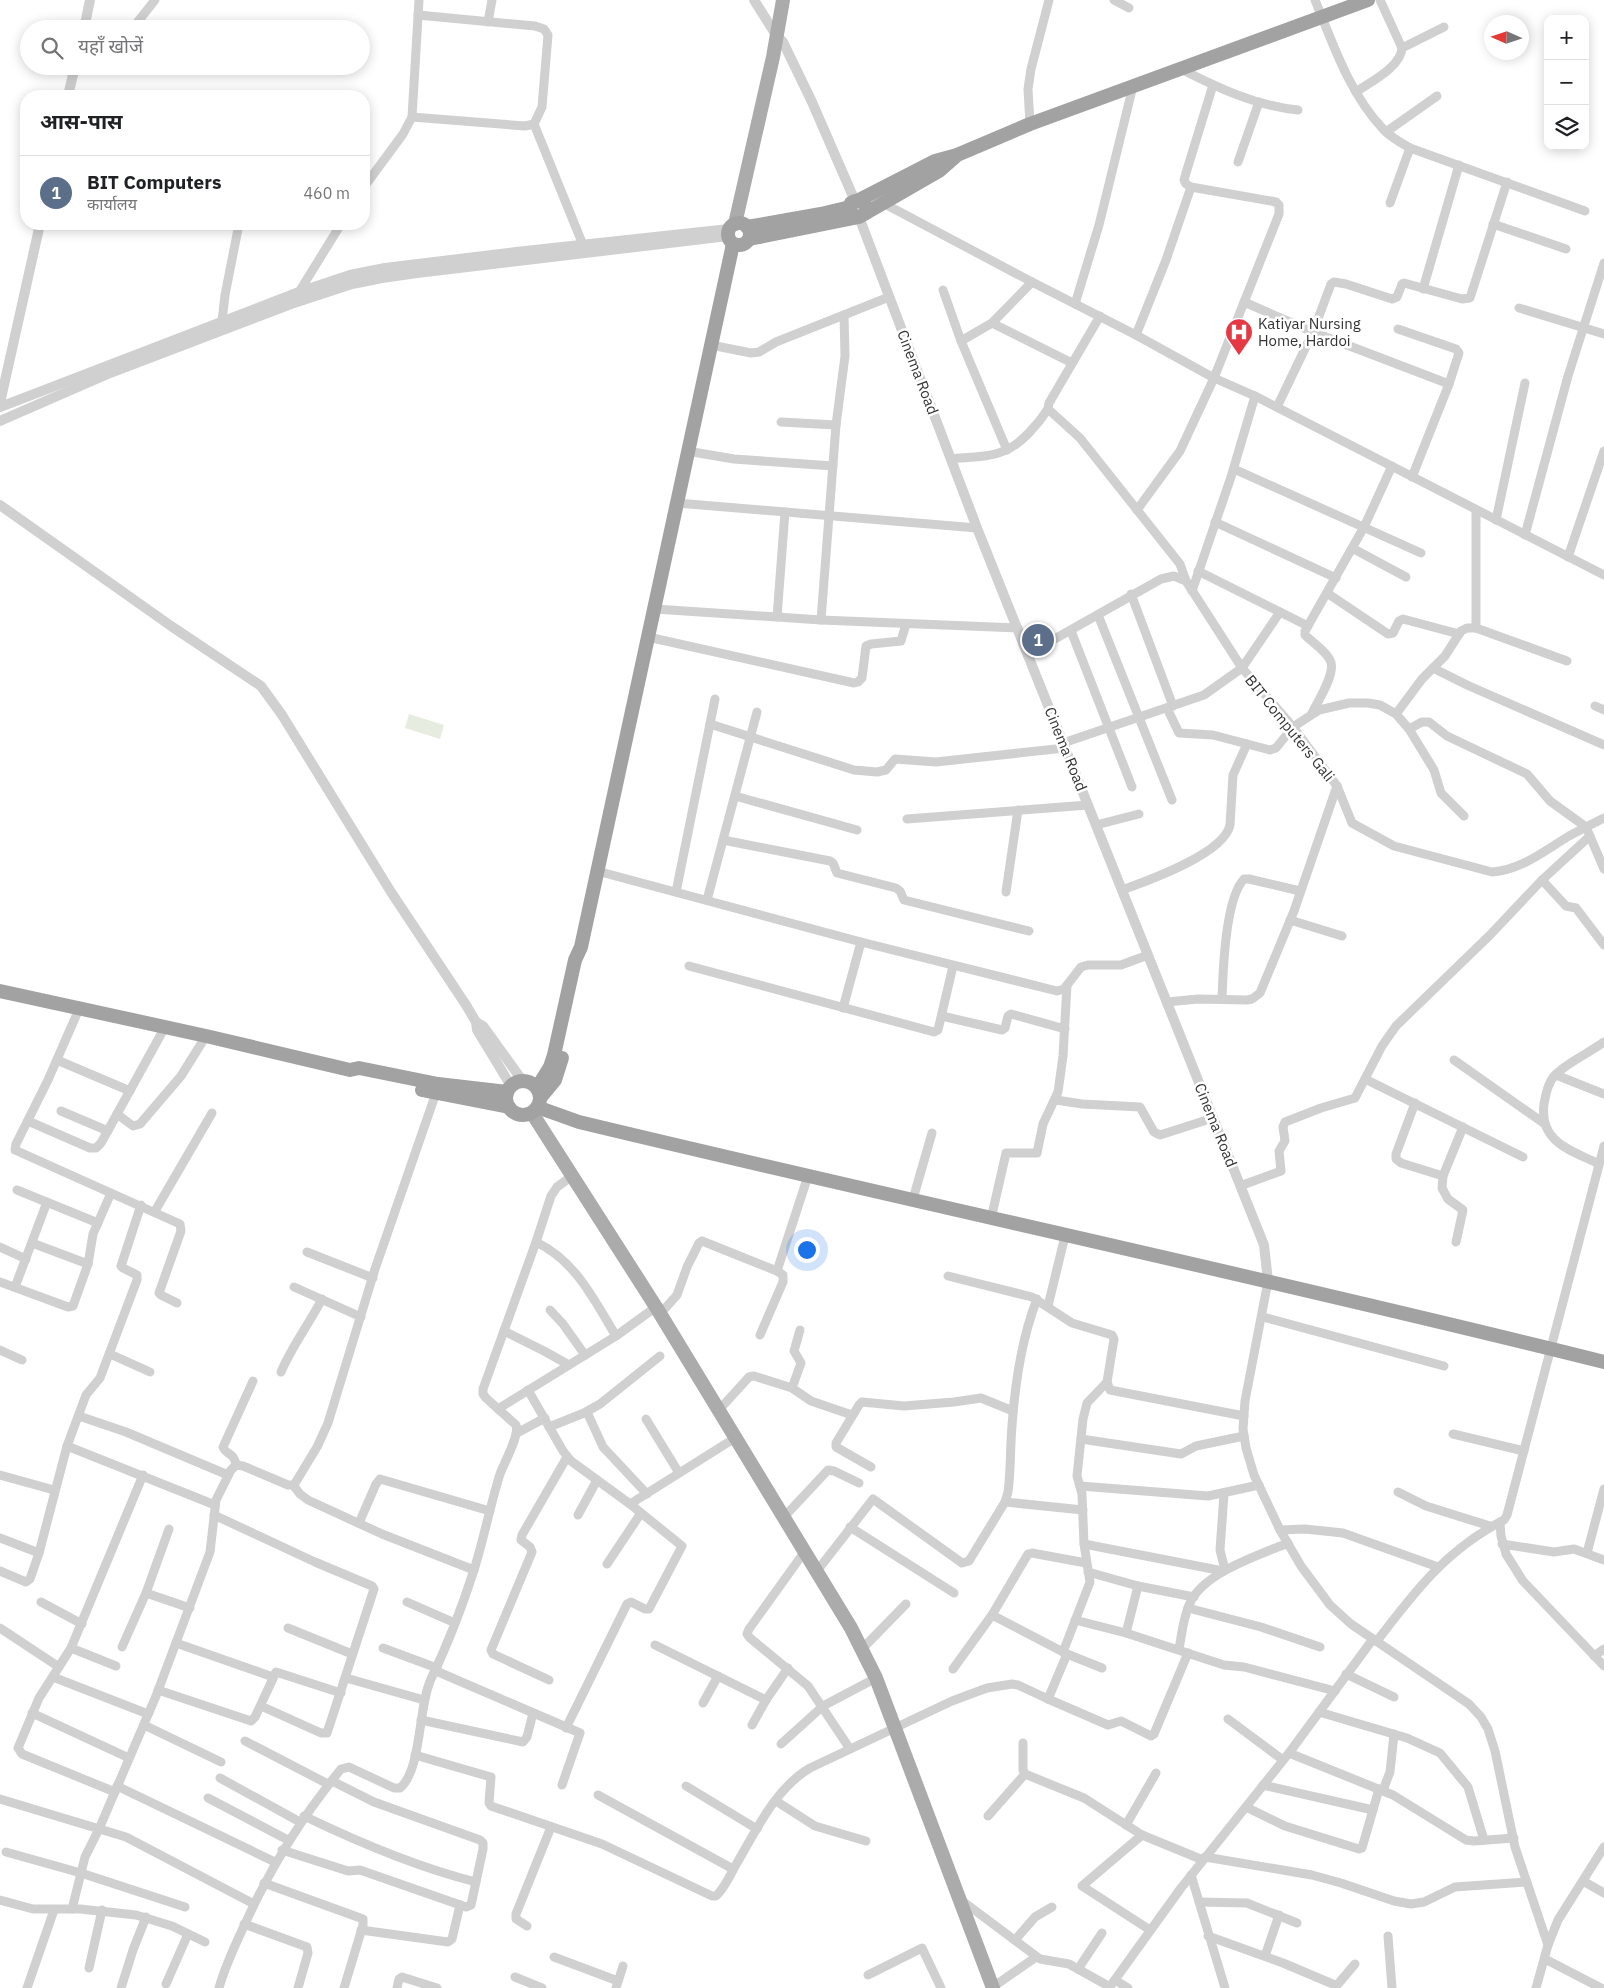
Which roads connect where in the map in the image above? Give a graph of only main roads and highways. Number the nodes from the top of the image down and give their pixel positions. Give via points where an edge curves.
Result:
1 (783, 0) edge
2 (792, 0) edge
3 (1368, 0) edge
4 (779, 39) junction
5 (958, 155) junction
6 (857, 209) junction
7 (737, 233) junction
8 (0, 991) edge
9 (350, 1070) junction
10 (513, 1086) junction
11 (536, 1101) junction
12 (509, 1107) junction
13 (1604, 1362) edge
14 (993, 1987) edge

1 - 4 main road
2 - 4 main road
3 - 5 highway via 1030,124
4 - 7 main road
5 - 6 highway via 935,160
5 - 6 highway via 939,171 883,203
6 - 7 highway
7 - 11 highway via 581,947 575,960 554,1055
8 - 9 highway
9 - 10 highway via 360,1068 438,1084
9 - 12 highway via 358,1076
10 - 11 highway via 528,1081
10 - 12 highway via 506,1103
11 - 12 highway via 522,1115
11 - 13 highway via 579,1122
11 - 14 main road via 572,1176 658,1311 862,1649 876,1678

